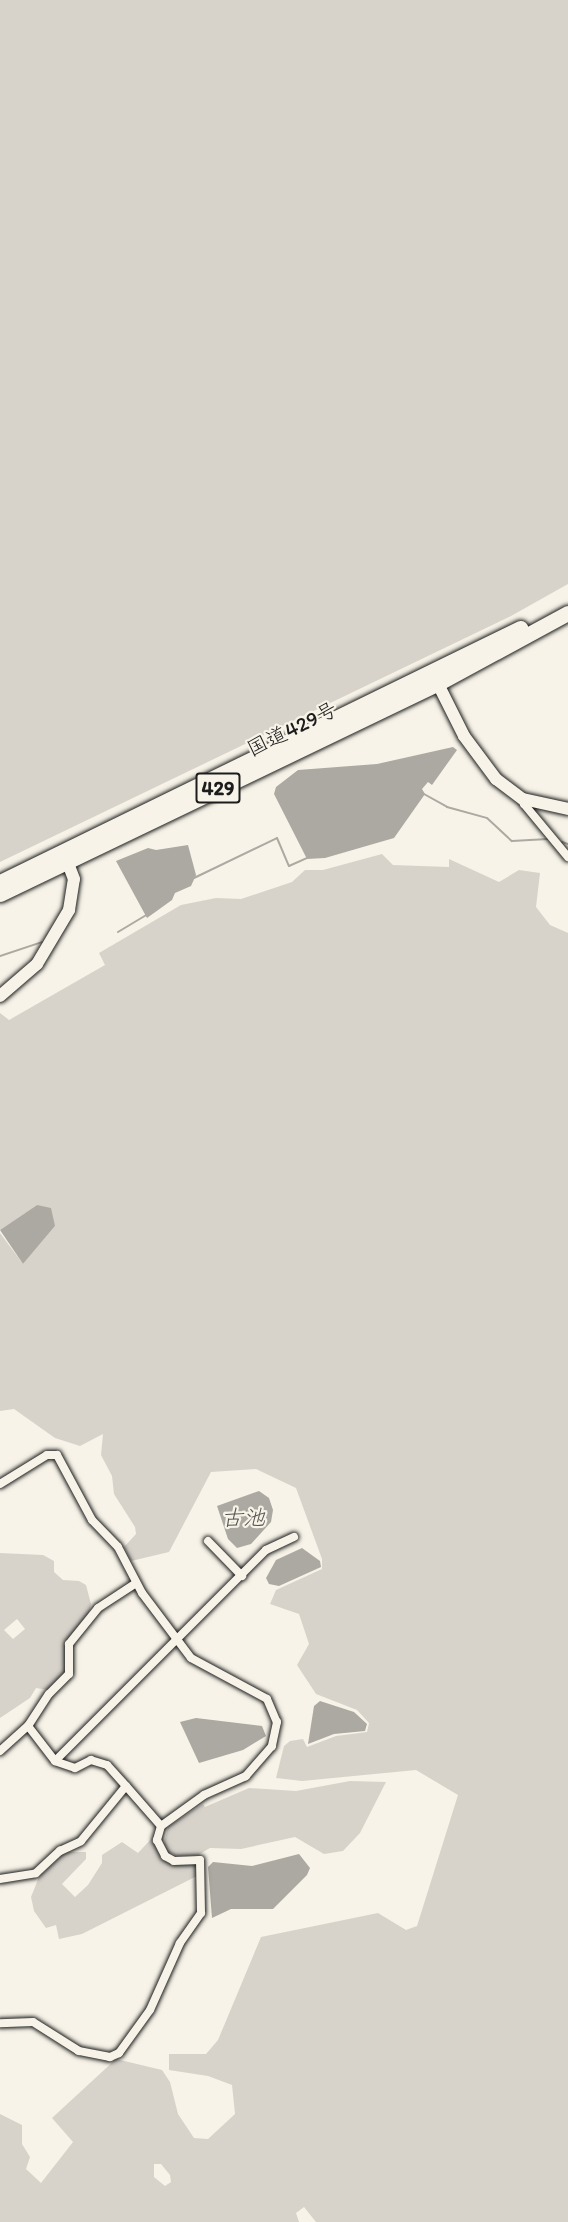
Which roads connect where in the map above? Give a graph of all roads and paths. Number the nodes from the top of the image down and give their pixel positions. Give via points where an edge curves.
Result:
1 (568, 602) edge
2 (568, 613) edge
3 (435, 678) junction
4 (524, 799) junction
5 (568, 809) edge
6 (65, 856) junction
7 (568, 857) edge
8 (0, 882) edge
9 (0, 894) edge
10 (0, 996) edge
11 (0, 1484) edge
12 (294, 1537) dead end
13 (208, 1541) dead end
14 (242, 1576) junction
15 (136, 1583) junction
16 (178, 1642) junction
17 (28, 1726) junction
18 (0, 1751) edge
19 (55, 1761) junction
20 (126, 1786) junction
21 (161, 1826) junction
22 (0, 1879) edge
23 (0, 2023) edge

1 - 3 highway, 国道429号 / 429
2 - 3 highway, 国道429号 / 429
3 - 4 street via 483,762 496,779
3 - 6 highway, 国道429号 / 429
4 - 5 street
4 - 7 street via 524,804
6 - 8 highway, 国道429号 / 429
6 - 9 highway, 国道429号 / 429
6 - 10 street via 74,879 73,896 60,930 25,977
11 - 15 street via 47,1455 57,1455 92,1520 118,1547
12 - 14 street via 266,1550
13 - 14 street
14 - 16 street
15 - 16 street
15 - 17 street via 101,1605 69,1644 69,1674 49,1694
16 - 19 street
16 - 21 street via 191,1658 270,1702 276,1733 267,1754 246,1776 204,1795
17 - 18 street
17 - 19 street
19 - 20 street via 75,1768 91,1760 107,1765
20 - 21 street
20 - 22 street via 81,1841 60,1851 36,1873
21 - 23 street via 157,1840 165,1856 174,1861 200,1860 201,1913 175,1953 150,2010 119,2054 110,2057 79,2051 33,2022

